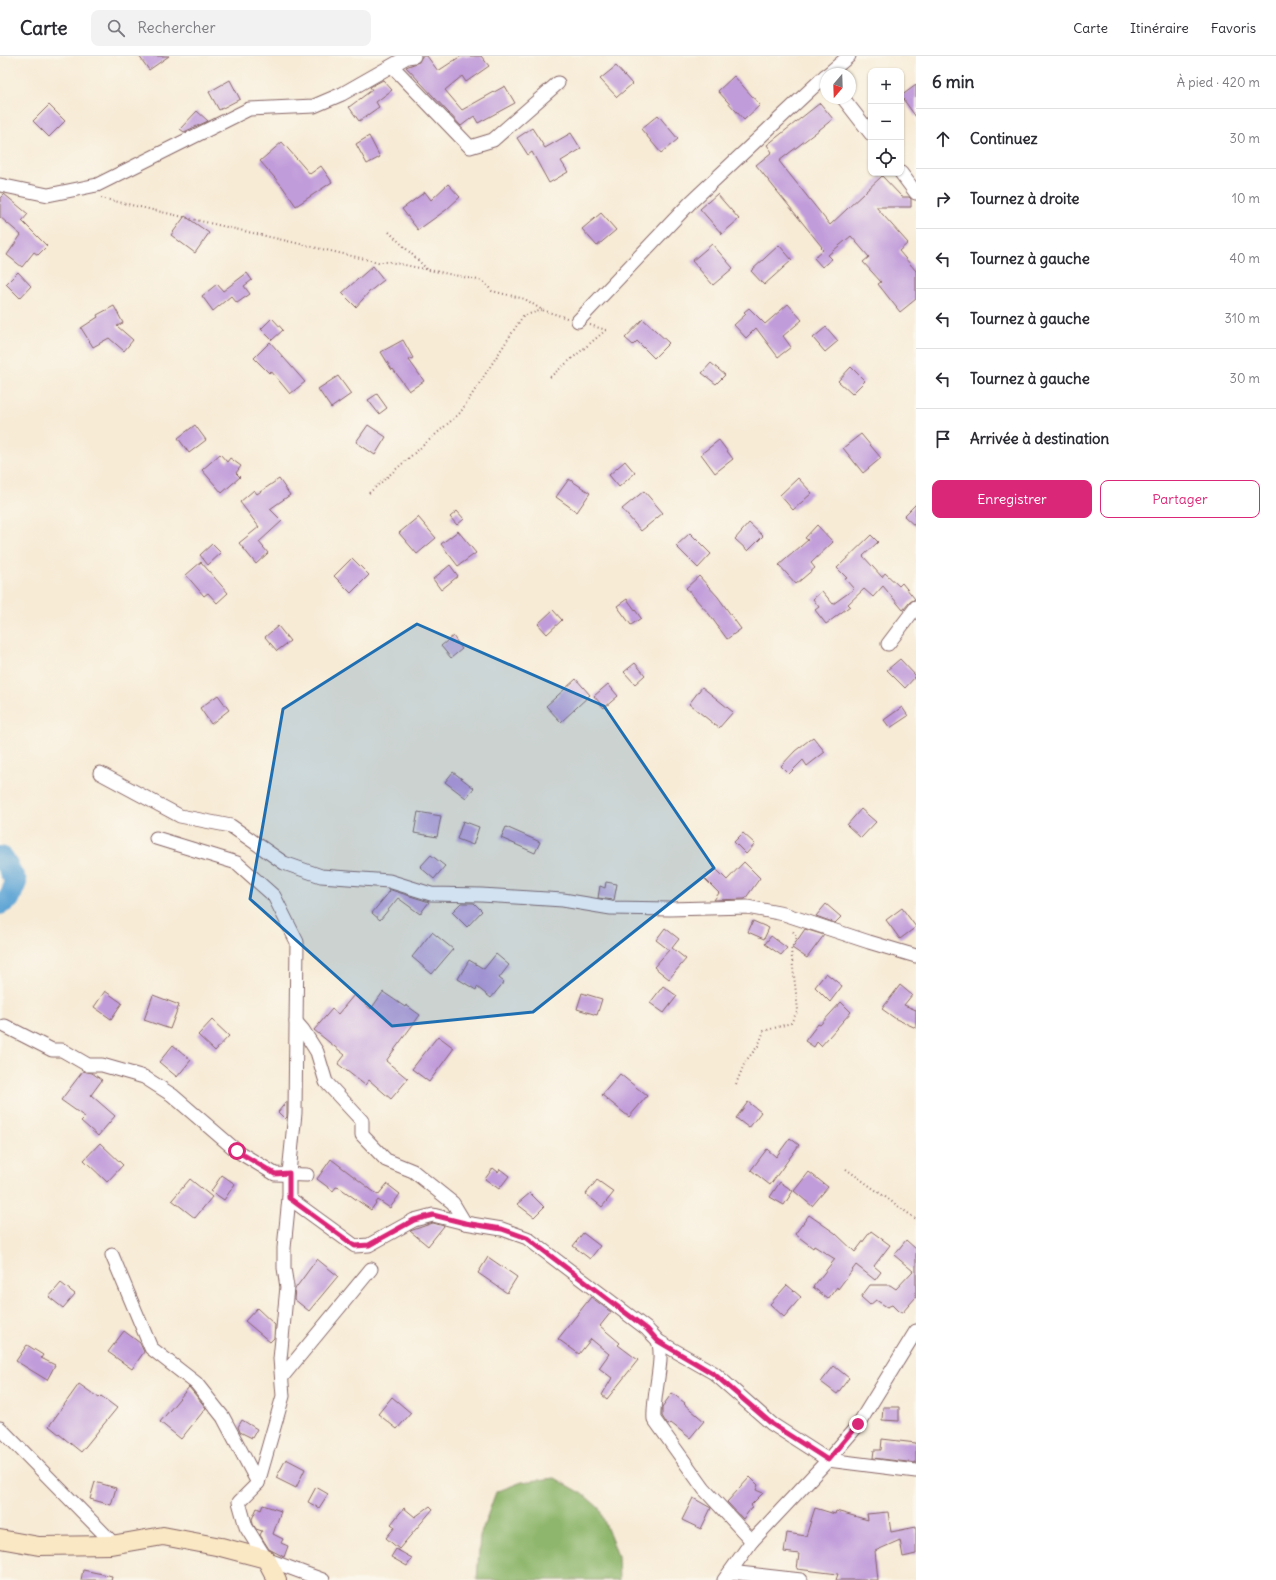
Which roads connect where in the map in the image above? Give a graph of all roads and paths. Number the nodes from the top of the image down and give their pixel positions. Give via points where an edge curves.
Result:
1 (410, 56) edge
2 (850, 56) edge
3 (392, 66) junction
4 (835, 68) edge
5 (820, 81) edge
6 (558, 83) dead end
7 (848, 104) edge
8 (868, 130) edge
9 (903, 176) edge
10 (0, 186) edge
11 (916, 193) edge
12 (100, 198) dead end
13 (389, 232) dead end
14 (428, 270) junction
15 (578, 321) dead end
16 (606, 330) dead end
17 (550, 377) dead end
18 (369, 493) dead end
19 (916, 607) edge
20 (888, 644) dead end
21 (100, 773) dead end
22 (156, 838) dead end
23 (784, 914) junction
24 (916, 956) edge
25 (296, 1022) junction
26 (5, 1026) dead end
27 (736, 1084) dead end
28 (846, 1169) dead end
29 (289, 1173) junction
30 (307, 1175) dead end
31 (289, 1198) junction
32 (916, 1219) edge
33 (465, 1223) junction
34 (112, 1255) dead end
35 (371, 1269) dead end
36 (916, 1331) edge
37 (658, 1341) junction
38 (282, 1377) junction
39 (0, 1428) edge
40 (828, 1460) junction
41 (916, 1471) edge
42 (258, 1483) junction
43 (0, 1540) edge
44 (752, 1541) junction
45 (114, 1544) junction
46 (266, 1559) junction
47 (727, 1576) edge
48 (278, 1580) edge
49 (323, 1580) edge
50 (801, 1580) edge

1 - 3 street
2 - 4 street
3 - 6 street via 470,147 493,140
3 - 10 street via 342,94 314,106 249,110 97,185 48,195
5 - 15 street via 691,202
7 - 8 street
9 - 11 street
12 - 14 path via 378,262
13 - 14 path
14 - 18 path via 483,281 492,291 525,300 542,310 523,316 460,413
16 - 17 path
19 - 20 street
21 - 23 street via 180,816 232,826 284,863 321,876 389,881 431,894 563,900 611,908 747,907
22 - 25 street via 237,864 274,896 297,942
23 - 24 street
23 - 27 path via 797,937 791,950 798,1010 791,1023 764,1031 758,1046 745,1062
25 - 29 street via 295,1113
25 - 33 street via 317,1052 326,1082 362,1121 362,1135 386,1160 413,1171 453,1203
26 - 29 street via 52,1050 62,1050 88,1065 102,1065 144,1077 172,1095 237,1151 275,1174
28 - 32 path
29 - 30 street
29 - 31 street
31 - 33 street via 355,1246 369,1245 414,1220 433,1215
31 - 38 street via 284,1248 287,1287 280,1359
33 - 37 street via 502,1229 527,1238 647,1329
34 - 42 street via 151,1348 196,1384 223,1417
35 - 38 street
36 - 40 street via 858,1424
37 - 40 street via 714,1374 772,1424
37 - 44 street via 654,1419 704,1489
38 - 42 street via 284,1396
39 - 45 street
40 - 41 street
40 - 44 street
42 - 46 street via 239,1502 246,1527
43 - 45 street via 39,1546
44 - 47 street
45 - 46 street via 163,1536
46 - 48 street
46 - 49 street
47 - 50 street

